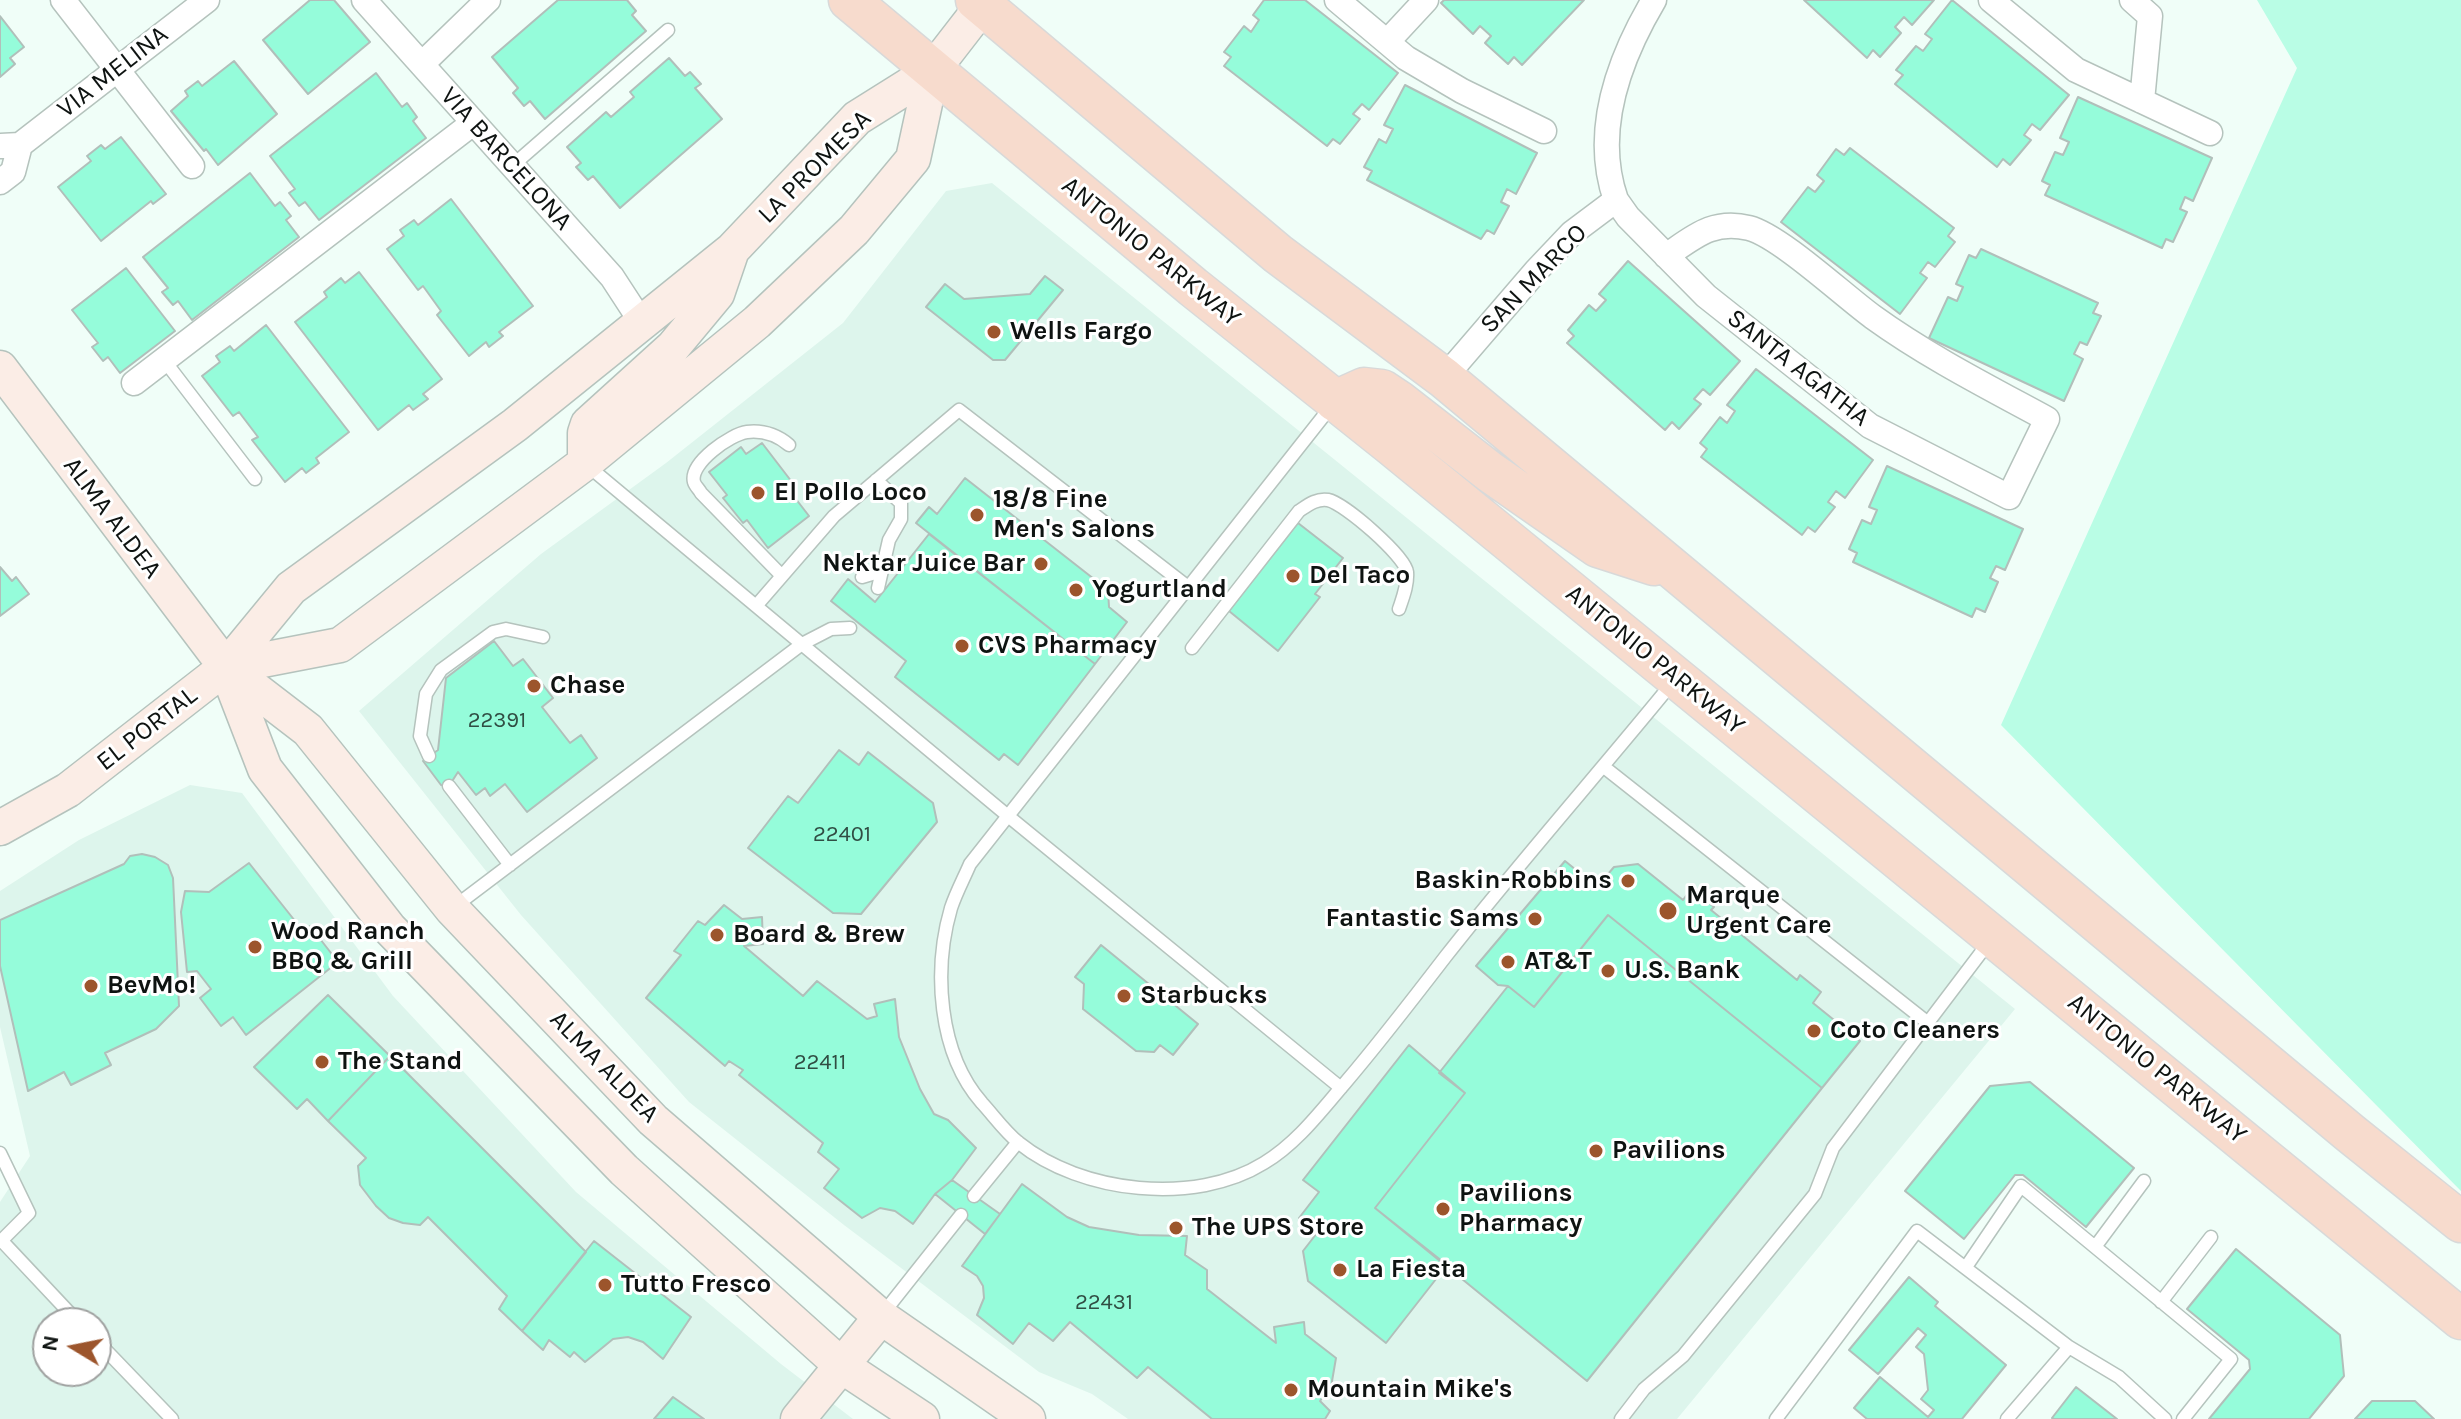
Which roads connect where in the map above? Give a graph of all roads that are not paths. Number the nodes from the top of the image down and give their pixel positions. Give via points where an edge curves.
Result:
1 (63, 0) edge
2 (207, 0) edge
3 (364, 0) edge
4 (488, 0) edge
5 (849, 0) edge
6 (1337, 0) edge
7 (1426, 0) edge
8 (1654, 0) edge
9 (1991, 0) edge
10 (2132, 0) edge
11 (982, 2) edge
12 (668, 30) dead end
13 (1387, 42) junction
14 (422, 64) junction
15 (116, 69) junction
16 (932, 71) junction
17 (2142, 101) junction
18 (473, 123) junction
19 (1544, 131) dead end
20 (2210, 133) dead end
21 (10, 146) edge
22 (192, 166) dead end
23 (512, 166) junction
24 (0, 182) edge
25 (1616, 200) junction
26 (732, 250) junction
27 (1666, 256) junction
28 (642, 323) junction
29 (164, 360) junction
30 (0, 368) edge
31 (1444, 378) junction
32 (134, 383) dead end
33 (1335, 401) junction
34 (789, 445) dead end
35 (585, 463) junction
36 (255, 479) dead end
37 (876, 480) junction
38 (882, 571) junction
39 (1673, 571) junction
40 (782, 576) junction
41 (862, 577) dead end
42 (1188, 587) junction
43 (878, 588) dead end
44 (756, 606) junction
45 (1399, 609) dead end
46 (834, 614) dead end
47 (850, 628) dead end
48 (831, 629) junction
49 (543, 637) dead end
50 (802, 644) junction
51 (1192, 648) dead end
52 (226, 667) junction
53 (1677, 678) junction
54 (429, 756) dead end
55 (1604, 767) junction
56 (449, 786) dead end
57 (1008, 816) junction
58 (0, 828) edge
59 (510, 865) junction
60 (452, 909) junction
61 (1994, 936) junction
62 (1928, 1023) junction
63 (1341, 1088) junction
64 (1018, 1142) junction
65 (0, 1153) edge
66 (2144, 1181) dead end
67 (974, 1196) dead end
68 (961, 1215) dead end
69 (2461, 1222) edge
70 (2211, 1237) dead end
71 (1, 1242) edge
72 (2095, 1247) junction
73 (1966, 1267) junction
74 (2161, 1302) junction
75 (64, 1307) edge
76 (881, 1317) junction
77 (2461, 1319) edge
78 (2069, 1347) junction
79 (112, 1357) edge
80 (842, 1366) junction
81 (172, 1419) edge
82 (798, 1419) edge
83 (922, 1419) edge
84 (1028, 1419) edge
85 (1621, 1419) edge
86 (1776, 1419) edge
87 (2007, 1419) edge
88 (2165, 1419) edge
89 (2183, 1419) edge

1 - 15 street
2 - 15 street, VIA MELINA
3 - 14 street, VIA BARCELONA
4 - 14 street
5 - 16 main road, ANTONIO PARKWAY
6 - 13 street
7 - 13 street
8 - 25 street via 1633,36 1611,99 1607,158
9 - 17 street via 2076,70
10 - 17 street via 2150,16
11 - 16 main road
11 - 31 main road via 1278,254
12 - 23 lane
13 - 19 street via 1428,72
14 - 18 street, VIA BARCELONA
15 - 21 street, VIA MELINA
15 - 22 street
16 - 26 main road, LA PROMESA via 857,118
16 - 33 main road, ANTONIO PARKWAY
16 - 35 main road via 913,159 854,230 757,322
17 - 20 street
18 - 23 street, VIA BARCELONA
18 - 29 street
21 - 24 street, VIA MELINA via 13,172
23 - 28 street, VIA BARCELONA via 612,277
25 - 27 street, SANTA AGATHA
25 - 31 street, SAN MARCO via 1572,233
26 - 28 main road, LA PROMESA
26 - 35 main road via 717,294 673,347 588,424
27 - 27 street, SANTA AGATHA via 1706,296 1870,426 2009,497 2047,419 1874,318 1771,238 1750,228 1713,226
28 - 52 main road, LA PROMESA via 515,425 291,588
29 - 32 street
29 - 36 lane
30 - 52 main road, ALMA ALDEA
31 - 39 main road
33 - 39 main road via 1364,388 1382,390 1598,547
33 - 42 lane
33 - 53 main road, ANTONIO PARKWAY
34 - 40 lane via 764,432 731,436 701,462 694,481
35 - 44 lane
35 - 52 main road via 340,645
37 - 38 lane via 901,503 901,519 889,540
37 - 40 lane via 834,516
37 - 42 lane via 959,410
38 - 41 lane
38 - 43 lane
39 - 69 main road
40 - 44 lane
42 - 57 lane
44 - 50 lane
45 - 51 lane via 1407,569 1398,555 1338,503 1325,499 1299,511
46 - 48 lane
47 - 48 lane
48 - 50 lane
49 - 54 lane via 506,629 493,632 441,670 426,694 420,736
50 - 57 lane
50 - 59 lane
52 - 58 main road, EL PORTAL via 68,790
52 - 60 main road, ALMA ALDEA via 308,730
52 - 80 main road, ALMA ALDEA via 265,769 389,928 624,1170
53 - 55 lane
53 - 61 main road, ANTONIO PARKWAY
55 - 62 lane
55 - 63 lane
56 - 59 lane
57 - 63 lane
57 - 64 lane via 970,864 951,907 941,960 953,1052 973,1093
59 - 60 lane
60 - 76 main road, ALMA ALDEA via 653,1120
61 - 62 lane
61 - 77 main road, ANTONIO PARKWAY
62 - 85 lane via 1833,1148 1815,1194 1683,1356 1644,1389
63 - 64 lane via 1299,1136 1262,1164 1221,1181 1172,1190 1080,1177
64 - 67 lane
65 - 71 lane via 29,1213
66 - 72 lane
68 - 76 lane
70 - 74 lane
71 - 75 lane
72 - 73 lane via 2021,1186
72 - 74 lane
73 - 78 lane
73 - 86 lane via 1917,1231
74 - 89 lane via 2231,1359
76 - 80 main road
76 - 84 main road, ALMA ALDEA
78 - 87 lane
78 - 88 lane via 2119,1377
79 - 81 lane
80 - 82 main road
80 - 83 main road, ALMA ALDEA

